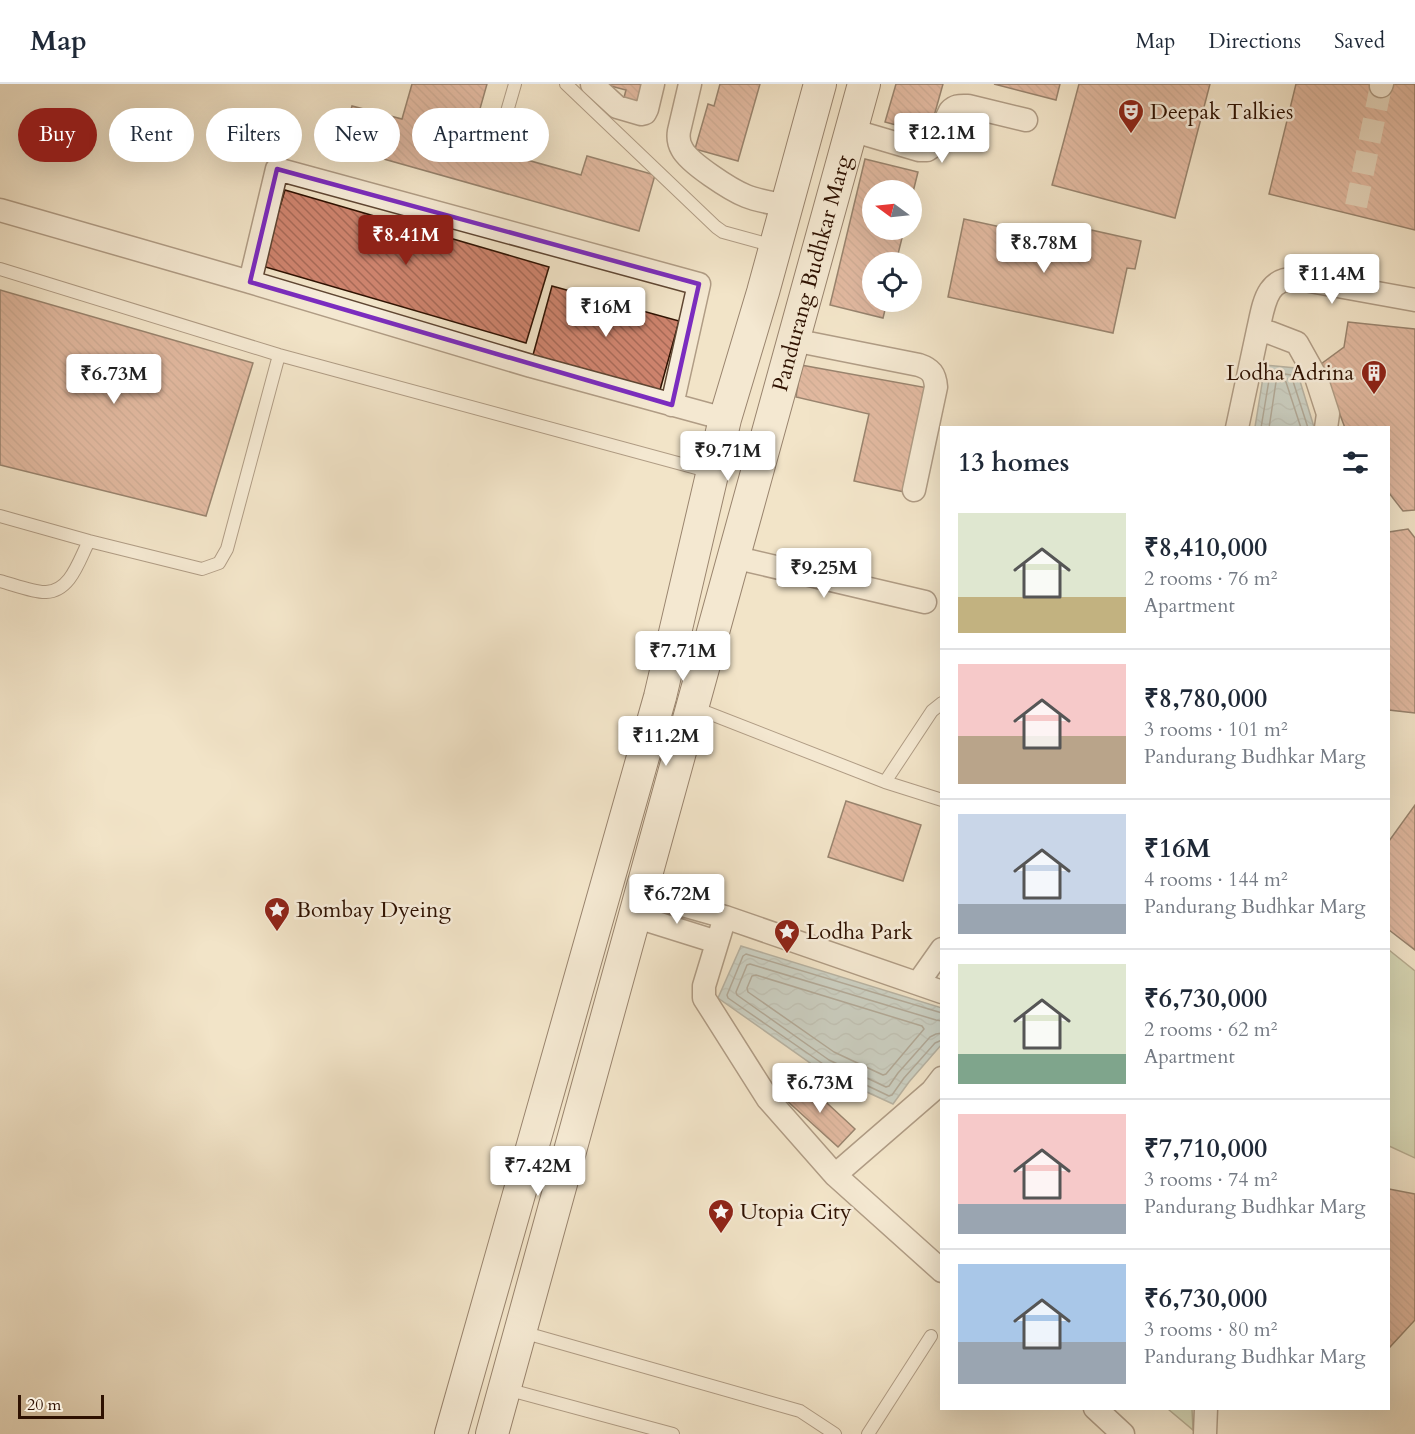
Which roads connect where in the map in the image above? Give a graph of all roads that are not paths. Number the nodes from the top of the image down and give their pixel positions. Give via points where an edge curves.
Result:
1 (515, 84) edge
2 (566, 84) edge
3 (592, 84) edge
4 (653, 84) edge
5 (690, 84) edge
6 (820, 84) edge
7 (864, 84) edge
8 (508, 108) edge
9 (1026, 120) dead end
10 (851, 130) junction
11 (787, 206) junction
12 (0, 210) edge
13 (775, 247) junction
14 (0, 269) edge
15 (250, 282) junction
16 (1415, 300) edge
17 (1264, 331) junction
18 (793, 340) junction
19 (279, 355) junction
20 (672, 405) junction
21 (725, 419) junction
22 (1238, 426) edge
23 (1326, 426) edge
24 (713, 472) junction
25 (914, 490) dead end
26 (0, 516) edge
27 (89, 541) junction
28 (733, 557) junction
29 (0, 581) edge
30 (925, 602) dead end
31 (660, 696) junction
32 (940, 705) edge
33 (693, 707) junction
34 (885, 782) junction
35 (940, 799) edge
36 (637, 904) junction
37 (725, 918) junction
38 (717, 942) junction
39 (940, 952) edge
40 (918, 983) junction
41 (940, 991) edge
42 (940, 1081) edge
43 (526, 1168) junction
44 (835, 1175) junction
45 (562, 1178) junction
46 (940, 1269) edge
47 (520, 1331) junction
48 (931, 1336) dead end
49 (504, 1388) junction
50 (1097, 1410) edge
51 (1206, 1410) edge
52 (451, 1434) edge
53 (492, 1434) edge
54 (673, 1434) edge
55 (835, 1434) edge
56 (868, 1434) edge
57 (1123, 1434) edge
58 (1205, 1434) edge

1 - 8 lane
2 - 13 lane via 716,227
3 - 4 street via 617,106 641,114 647,110
5 - 11 street via 678,138 681,149 722,184 747,197
6 - 11 main road, Pandurang Budhkar Marg
7 - 10 main road, Pandurang Budhkar Marg
9 - 10 street via 968,106 954,107 927,150
10 - 18 main road, Pandurang Budhkar Marg
11 - 13 main road, Pandurang Budhkar Marg
12 - 15 street
13 - 21 main road, Pandurang Budhkar Marg
14 - 19 lane
15 - 20 street
15 - 20 street via 277,169 699,284
16 - 17 street via 1287,278 1270,290 1263,306
17 - 22 street
17 - 23 street via 1297,343 1316,377 1328,414
18 - 25 street via 928,368 936,378 936,387
18 - 28 main road, Pandurang Budhkar Marg
19 - 24 lane
19 - 27 lane via 227,549 219,563 202,569
20 - 21 street
21 - 24 main road, Pandurang Budhkar Marg
24 - 31 main road, Pandurang Budhkar Marg
26 - 27 lane
27 - 29 lane via 71,578 58,590 44,592
28 - 30 street
28 - 33 main road, Pandurang Budhkar Marg
31 - 33 street
31 - 43 main road, Pandurang Budhkar Marg
32 - 34 lane
33 - 34 lane
33 - 36 main road, Pandurang Budhkar Marg
34 - 35 lane
36 - 37 street
36 - 38 street
36 - 45 main road, Pandurang Budhkar Marg
37 - 38 street
37 - 40 street
38 - 44 street via 704,998 768,1099
39 - 40 street
40 - 41 street
42 - 44 street
43 - 45 main road
43 - 52 main road, Pandurang Budhkar Marg
44 - 46 street
45 - 47 main road, Pandurang Budhkar Marg
47 - 49 main road, Pandurang Budhkar Marg
47 - 55 lane via 800,1411
48 - 56 lane
49 - 53 main road, Pandurang Budhkar Marg
49 - 54 lane
50 - 57 street
51 - 58 street

